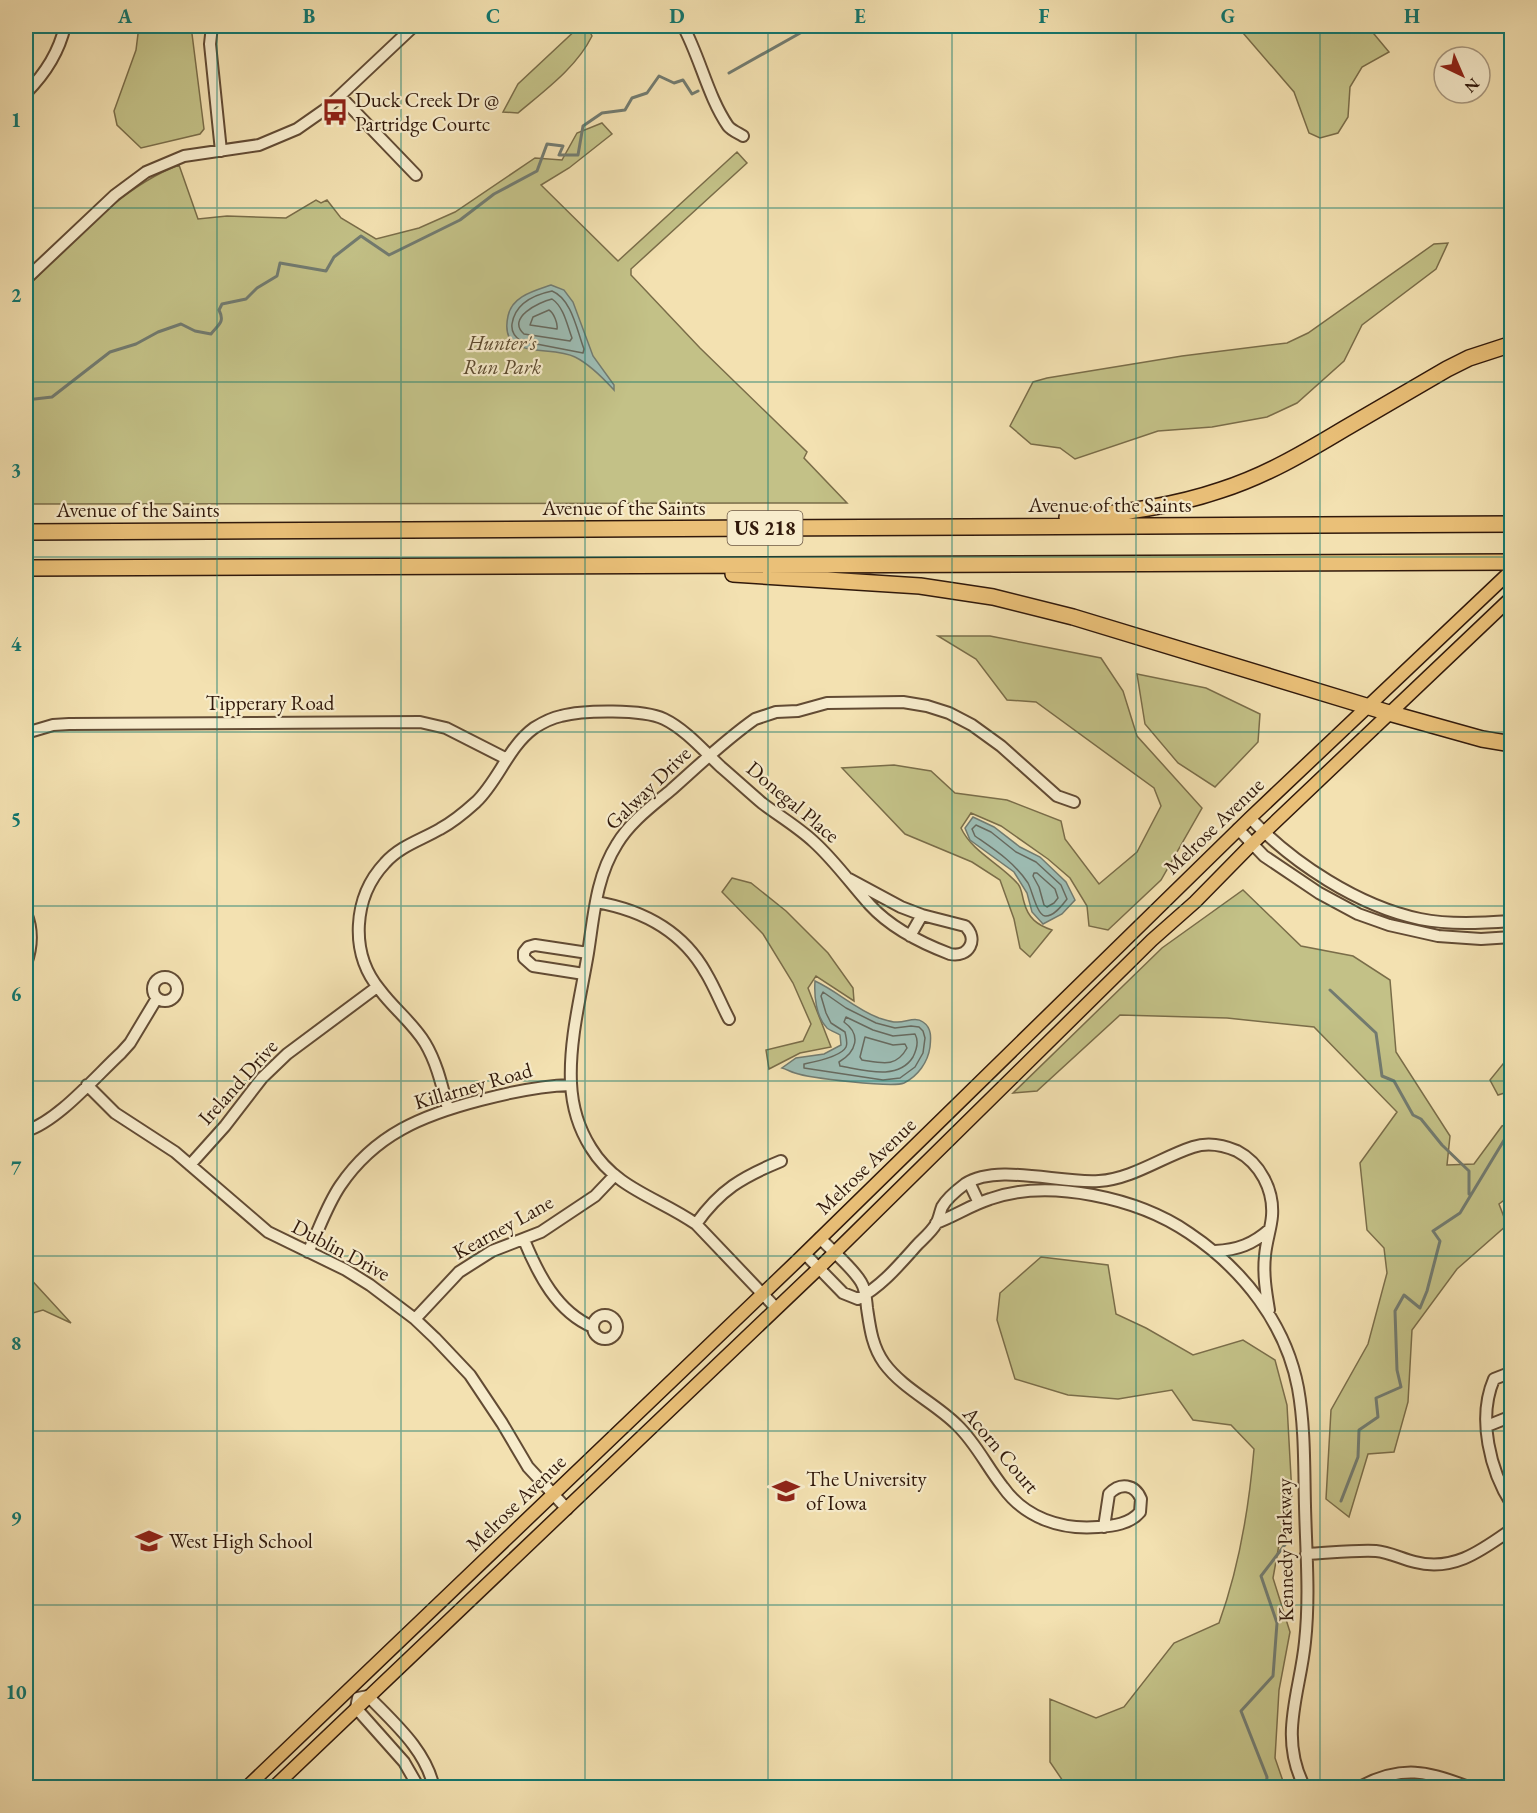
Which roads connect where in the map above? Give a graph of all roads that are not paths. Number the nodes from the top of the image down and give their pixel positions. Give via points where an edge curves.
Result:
1 (64, 26) edge
2 (212, 26) edge
3 (683, 26) edge
4 (406, 28) edge
5 (26, 93) edge
6 (340, 96) junction
7 (743, 136) dead end
8 (221, 151) junction
9 (416, 175) dead end
10 (26, 279) edge
11 (1512, 344) edge
12 (1508, 524) edge
13 (740, 528) junction
14 (26, 532) edge
15 (1512, 562) edge
16 (622, 566) junction
17 (26, 568) edge
18 (1512, 570) edge
19 (1512, 597) edge
20 (1367, 706) junction
21 (1389, 713) junction
22 (26, 734) edge
23 (1512, 744) edge
24 (710, 756) junction
25 (507, 759) junction
26 (1074, 802) dead end
27 (1250, 818) junction
28 (1238, 829) junction
29 (1264, 833) junction
30 (1252, 844) junction
31 (849, 879) junction
32 (596, 902) junction
33 (26, 913) edge
34 (922, 915) junction
35 (1512, 921) edge
36 (910, 936) junction
37 (1512, 937) edge
38 (588, 953) junction
39 (26, 964) edge
40 (584, 974) junction
41 (377, 987) junction
42 (157, 998) dead end
43 (729, 1019) dead end
44 (87, 1084) junction
45 (571, 1085) junction
46 (448, 1109) junction
47 (26, 1131) edge
48 (781, 1161) dead end
49 (190, 1165) junction
50 (615, 1176) junction
51 (1087, 1181) junction
52 (969, 1182) junction
53 (1087, 1194) junction
54 (979, 1203) junction
55 (936, 1223) junction
56 (696, 1224) junction
57 (1270, 1229) junction
58 (820, 1238) junction
59 (524, 1240) junction
60 (1215, 1251) junction
61 (308, 1252) junction
62 (834, 1253) junction
63 (805, 1254) junction
64 (819, 1268) junction
65 (763, 1294) junction
66 (866, 1295) junction
67 (776, 1308) junction
68 (1270, 1314) junction
69 (415, 1319) junction
70 (593, 1327) dead end
71 (1512, 1372) edge
72 (1512, 1416) edge
73 (1487, 1426) junction
74 (554, 1495) junction
75 (1512, 1505) edge
76 (567, 1509) junction
77 (1104, 1527) dead end
78 (1512, 1529) edge
79 (1306, 1554) junction
80 (368, 1696) junction
81 (356, 1708) junction
82 (246, 1788) edge
83 (273, 1788) edge
84 (418, 1788) edge
85 (434, 1788) edge
86 (1305, 1788) edge
87 (1358, 1788) edge
88 (1471, 1788) edge

1 - 5 street via 50,64
2 - 8 street via 210,44
3 - 7 street via 729,128
4 - 6 street
6 - 8 street via 313,120 281,137
6 - 9 street
8 - 10 street via 184,156 146,172 115,195
11 - 13 highway via 1447,369 1274,469 1222,490 1168,505 1078,516
12 - 13 highway, Avenue of the Saints / US 218
13 - 14 highway, Avenue of the Saints / US 218
15 - 16 highway, US 218
16 - 17 highway, US 218
16 - 20 highway via 920,586 993,597 1073,617
18 - 20 main road, Melrose Avenue
19 - 21 main road, Melrose Avenue
20 - 21 highway
20 - 27 main road, Melrose Avenue
21 - 23 highway
21 - 29 main road, Melrose Avenue
22 - 25 street, Tipperary Road via 69,723 420,722 446,728
24 - 25 street, Donegal Place via 674,725 639,712 559,716 522,738
24 - 26 street, Galway Drive via 745,726 765,715 827,703 903,702 949,713 972,725 1057,796
24 - 31 street, Donegal Place via 816,844
24 - 32 street, Galway Drive via 625,833 604,869
25 - 41 street, Donegal Place via 478,800 444,827 397,852 368,887 360,915 360,944
27 - 28 main road, Melrose Avenue
27 - 29 street
28 - 30 street
28 - 58 main road, Melrose Avenue
29 - 30 main road, Melrose Avenue
29 - 35 street via 1320,876 1384,909 1422,919
30 - 37 street via 1319,893 1358,914 1438,936
30 - 62 main road, Melrose Avenue
31 - 34 street, Donegal Place
31 - 36 street, Donegal Place via 871,906
32 - 38 street, Galway Drive
32 - 43 street via 639,912 683,942 706,972
33 - 39 street via 31,932
34 - 36 street
34 - 36 street, Donegal Place via 965,926 972,944 957,955
38 - 40 street, Galway Drive
38 - 40 street via 535,945 524,952 524,958 533,966
40 - 45 street, Galway Drive
41 - 46 street, Donegal Place via 425,1042
41 - 49 street, Ireland Drive via 287,1054 262,1078
42 - 44 street via 130,1043
44 - 47 street via 52,1118
44 - 49 street, Dublin Drive via 115,1113
45 - 46 street, Killarney Road via 526,1088
45 - 50 street, Galway Drive via 583,1133
46 - 61 street, Killarney Road via 406,1125 369,1152 339,1186
48 - 56 street via 726,1189
49 - 61 street, Dublin Drive via 268,1232
50 - 56 street, Galway Drive
50 - 59 street, Kearney Lane via 595,1196
51 - 52 street, Kennedy Parkway via 1004,1173
51 - 53 street
51 - 57 street, Kennedy Parkway via 1109,1181 1129,1175 1194,1147 1230,1148 1249,1160 1264,1178 1272,1201
52 - 54 street
52 - 55 street, Kennedy Parkway via 943,1206
53 - 54 street, Kennedy Parkway via 1024,1191
53 - 60 street, Kennedy Parkway via 1147,1210
54 - 55 street, Kennedy Parkway
55 - 66 street, Kennedy Parkway via 880,1286
56 - 65 street, Galway Drive
57 - 60 street via 1243,1247
57 - 68 street, Kennedy Parkway via 1265,1272
58 - 62 street
58 - 63 main road, Melrose Avenue
59 - 69 street, Kearney Lane via 492,1251 459,1272
59 - 70 street via 556,1298 572,1315
60 - 68 street, Kennedy Parkway
61 - 69 street, Dublin Drive via 370,1285
62 - 64 main road, Melrose Avenue
62 - 66 street via 861,1281
63 - 64 street
63 - 65 main road, Melrose Avenue
64 - 66 street via 850,1298
64 - 67 main road, Melrose Avenue
65 - 67 street, Galway Drive
65 - 74 main road, Melrose Avenue
66 - 77 street, Acorn Court via 872,1339 885,1364 959,1427 1013,1499 1033,1515 1058,1525
67 - 76 main road, Melrose Avenue
68 - 79 street, Kennedy Parkway via 1298,1387
69 - 74 street, Dublin Drive via 470,1375 528,1467
71 - 73 street via 1494,1379 1488,1398
72 - 73 street
73 - 75 street via 1490,1460
74 - 76 street, Dublin Drive
74 - 82 main road, Melrose Avenue
76 - 80 main road, Melrose Avenue
78 - 79 street via 1478,1553 1439,1565 1375,1551
79 - 86 street, Kennedy Parkway via 1308,1611 1291,1718 1297,1768
80 - 81 main road, Melrose Avenue
80 - 85 street via 422,1756
81 - 83 main road, Melrose Avenue
81 - 84 street via 404,1762
87 - 88 street via 1391,1774 1422,1772

